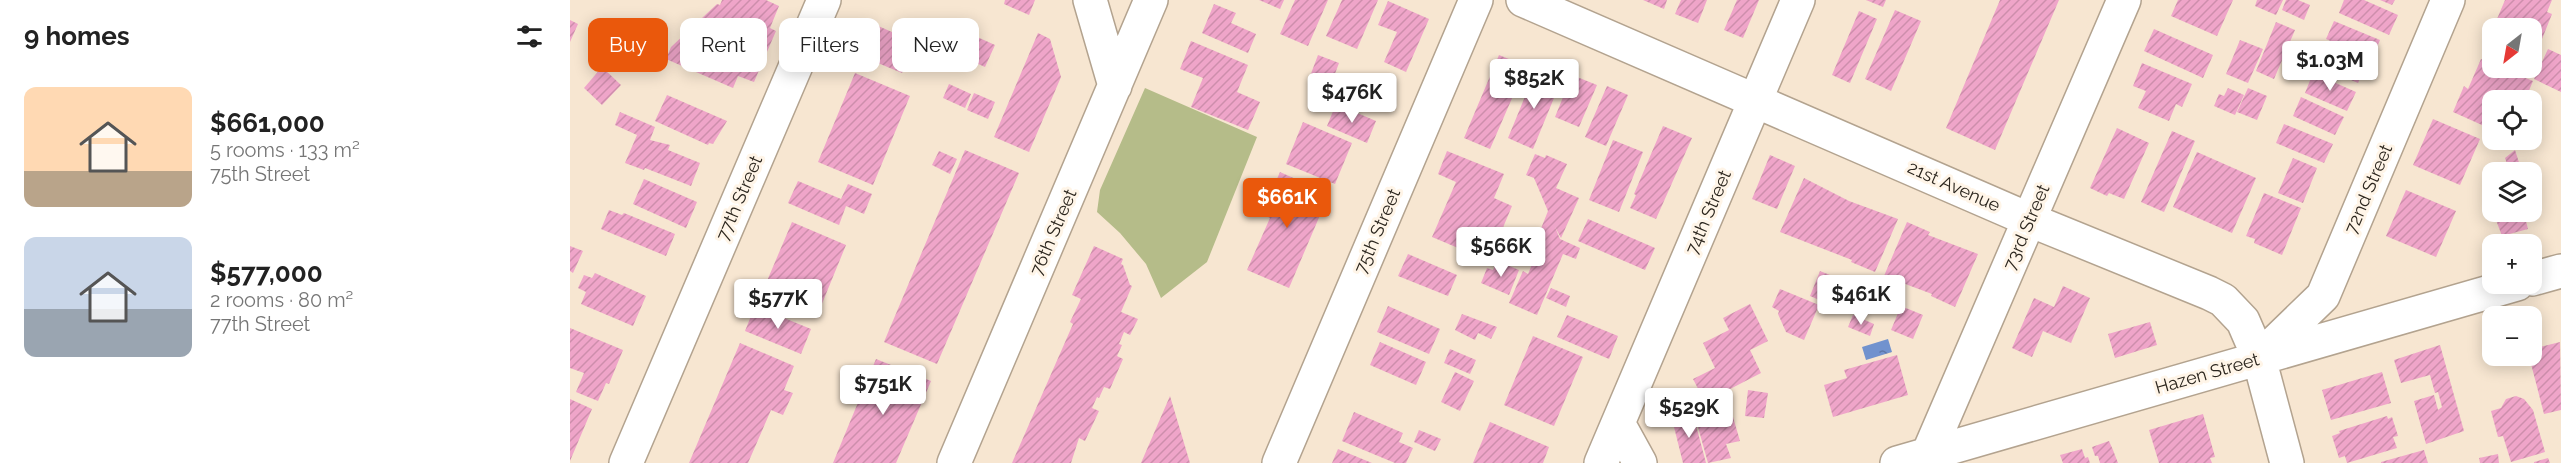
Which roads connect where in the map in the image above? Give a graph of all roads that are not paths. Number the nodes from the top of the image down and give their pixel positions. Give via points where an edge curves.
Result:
1 (824, 0) edge
2 (1090, 0) edge
3 (1151, 0) edge
4 (1476, 0) edge
5 (1523, 0) edge
6 (1798, 0) edge
7 (2124, 0) edge
8 (2448, 0) edge
9 (1115, 86) junction
10 (1756, 100) junction
11 (2030, 220) junction
12 (2561, 271) edge
13 (2542, 276) edge
14 (2482, 294) edge
15 (2259, 358) junction
16 (1618, 423) junction
17 (1928, 454) junction
18 (626, 463) edge
19 (954, 463) edge
20 (1279, 463) edge
21 (1601, 463) edge
22 (1640, 463) edge
23 (1897, 463) edge
24 (2287, 463) edge

1 - 18 street, 77th Street
2 - 9 street
3 - 9 street, 76th Street
4 - 20 street, 75th Street
5 - 10 street, 21st Avenue
6 - 10 street, 74th Street
7 - 11 street, 73rd Street
8 - 15 street, 72nd Street via 2323,296
9 - 19 street, 76th Street
10 - 11 street, 21st Avenue
10 - 16 street, 74th Street
11 - 15 street, 21st Avenue via 2223,300 2243,321
11 - 17 street, 73rd Street
12 - 13 street
14 - 15 street, Hazen Street
15 - 17 street, Hazen Street
15 - 24 street, 21st Avenue
16 - 21 street, 74th Street
16 - 22 street
17 - 23 street, Hazen Street

